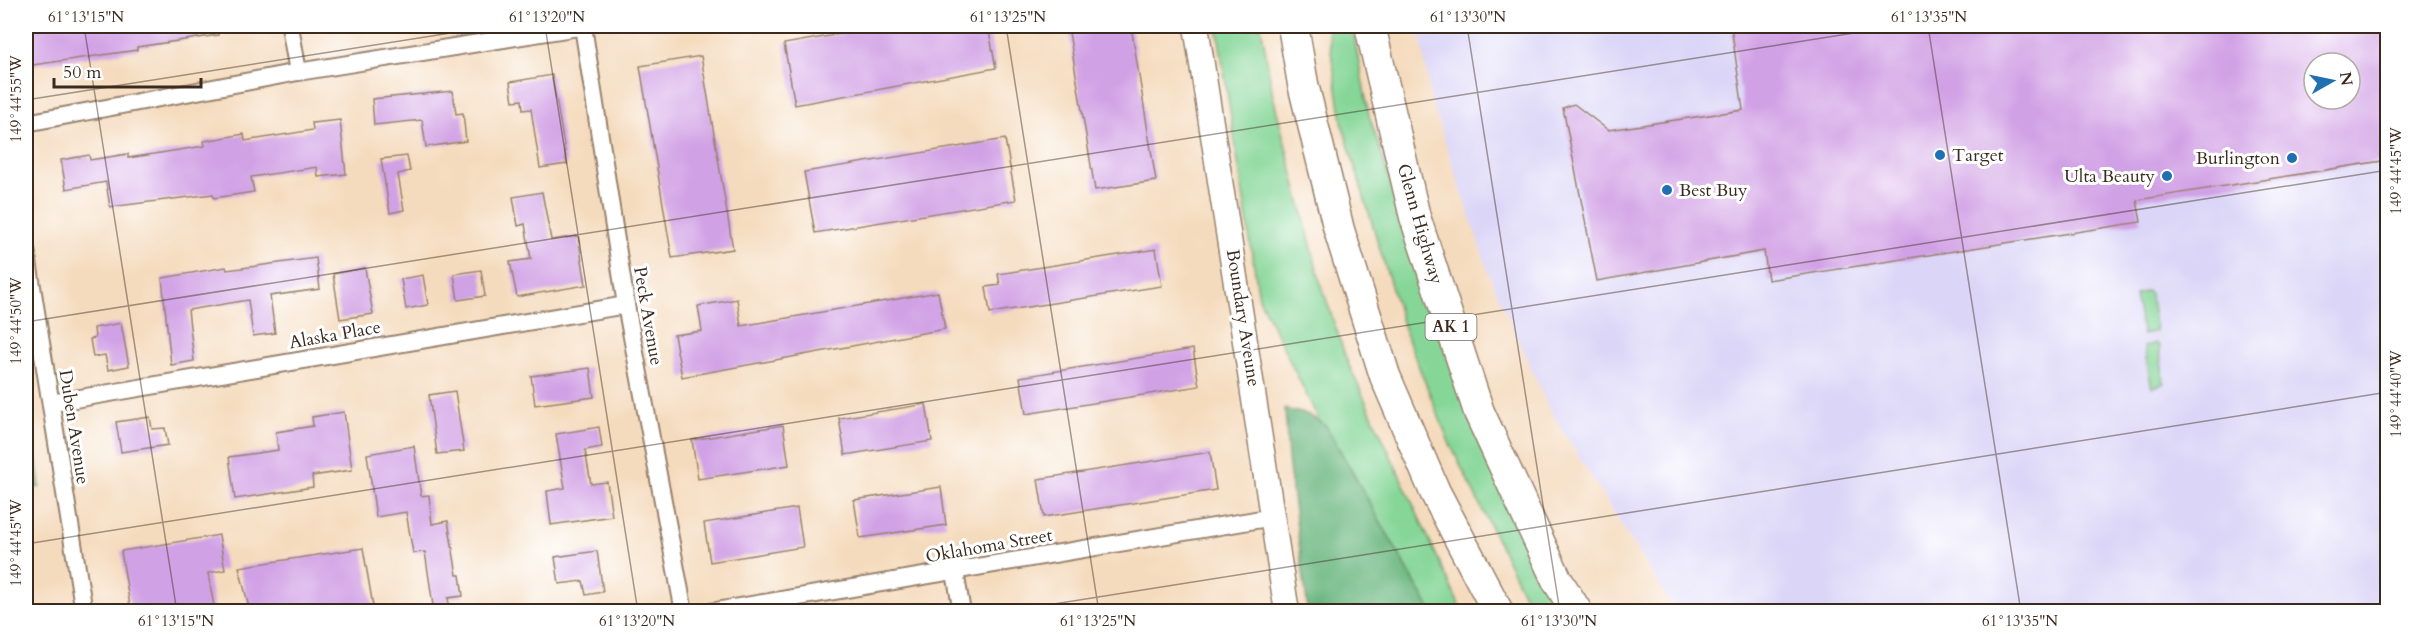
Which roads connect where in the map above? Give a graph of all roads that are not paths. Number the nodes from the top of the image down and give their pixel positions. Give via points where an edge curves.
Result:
1 (290, 26) edge
2 (584, 26) edge
3 (1196, 26) edge
4 (1293, 26) edge
5 (1370, 26) edge
6 (298, 72) junction
7 (26, 123) edge
8 (26, 249) edge
9 (626, 305) junction
10 (51, 403) junction
11 (1273, 517) junction
12 (955, 572) junction
13 (84, 612) edge
14 (684, 612) edge
15 (710, 612) edge
16 (962, 612) edge
17 (1287, 612) edge
18 (1498, 612) edge
19 (1577, 612) edge

1 - 6 street
2 - 6 street
2 - 9 street, Peck Avenue
3 - 11 street, Boundary Aveune
4 - 18 highway via 1303,84 1339,230 1385,376 1435,492
5 - 19 highway, Glenn Highway / AK 1 via 1414,217 1479,412 1557,580
6 - 7 street
8 - 10 street, Duben Avenue
9 - 10 street, Alaska Place
9 - 14 street, Peck Avenue
10 - 13 street, Duben Avenue
11 - 12 street, Oklahoma Street
11 - 17 street, Boundary Aveune
12 - 15 street, Oklahoma Street
12 - 16 street

